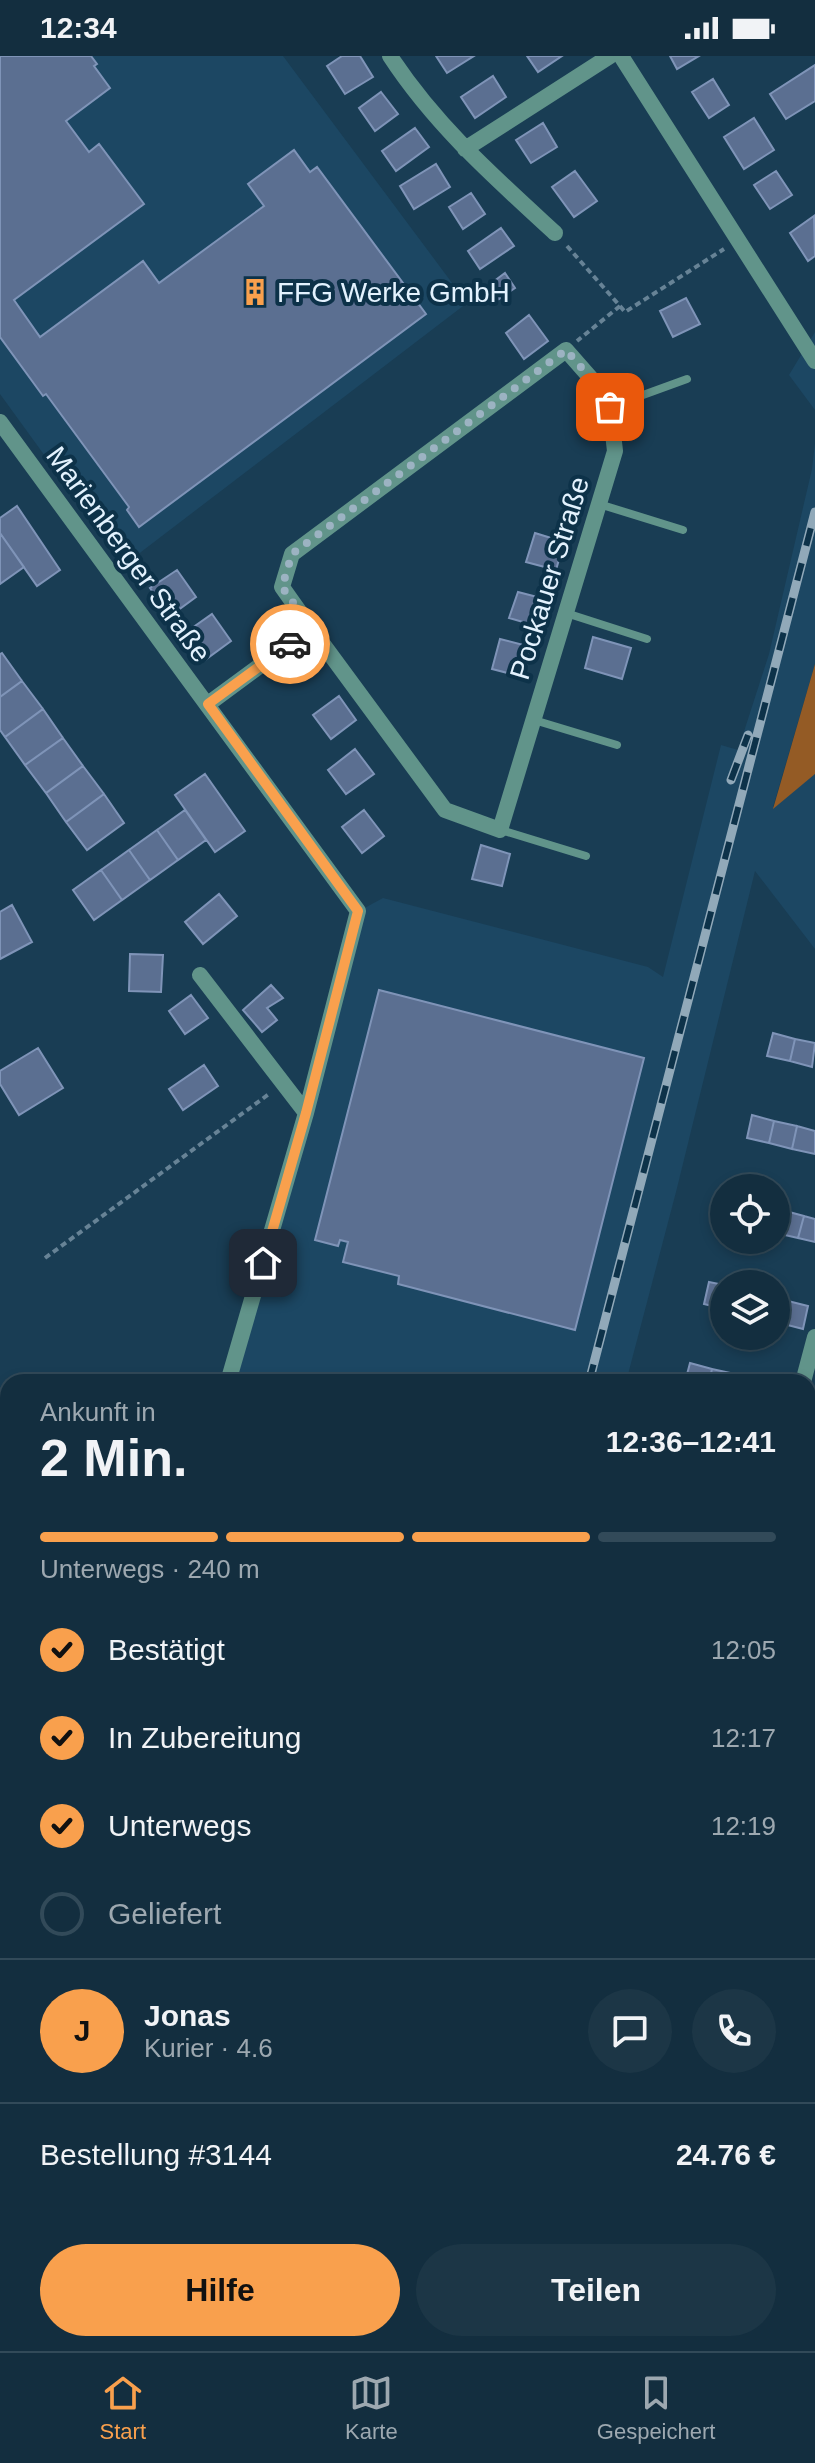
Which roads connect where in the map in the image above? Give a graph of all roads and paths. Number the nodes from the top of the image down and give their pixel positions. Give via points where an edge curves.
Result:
1 (610, 56) edge
2 (621, 56) edge
3 (393, 57) edge
4 (465, 149) junction
5 (555, 233) joint
6 (719, 252) dead end
7 (620, 306) junction
8 (566, 350) junction
9 (815, 361) edge
10 (687, 379) dead end
11 (610, 407) junction
12 (0, 422) edge
13 (599, 504) junction
14 (683, 530) dead end
15 (566, 613) junction
16 (311, 628) junction
17 (647, 639) dead end
18 (208, 704) junction
19 (533, 720) junction
20 (617, 745) dead end
21 (500, 830) junction
22 (586, 856) dead end
23 (200, 975) dead end
24 (283, 1083) junction
25 (306, 1113) junction
26 (45, 1258) dead end
27 (815, 1337) edge
28 (230, 1374) edge
29 (805, 1374) edge

1 - 4 street
2 - 9 street
3 - 4 street via 428,109
4 - 5 street
5 - 7 path
6 - 7 path via 625,312
7 - 8 path
8 - 11 street, Pockauer Straße
8 - 16 street via 292,554 282,587
10 - 11 lane
11 - 13 street, Pockauer Straße via 615,451
12 - 18 street, Marienberger Straße
13 - 14 lane
13 - 15 street, Pockauer Straße
15 - 17 lane
15 - 19 street, Pockauer Straße
16 - 18 street
16 - 21 street via 445,810
18 - 25 street, Marienberger Straße via 358,911
19 - 20 lane
19 - 21 street, Pockauer Straße
21 - 22 lane
23 - 24 street
24 - 25 street
24 - 26 path
25 - 28 street
27 - 29 street

